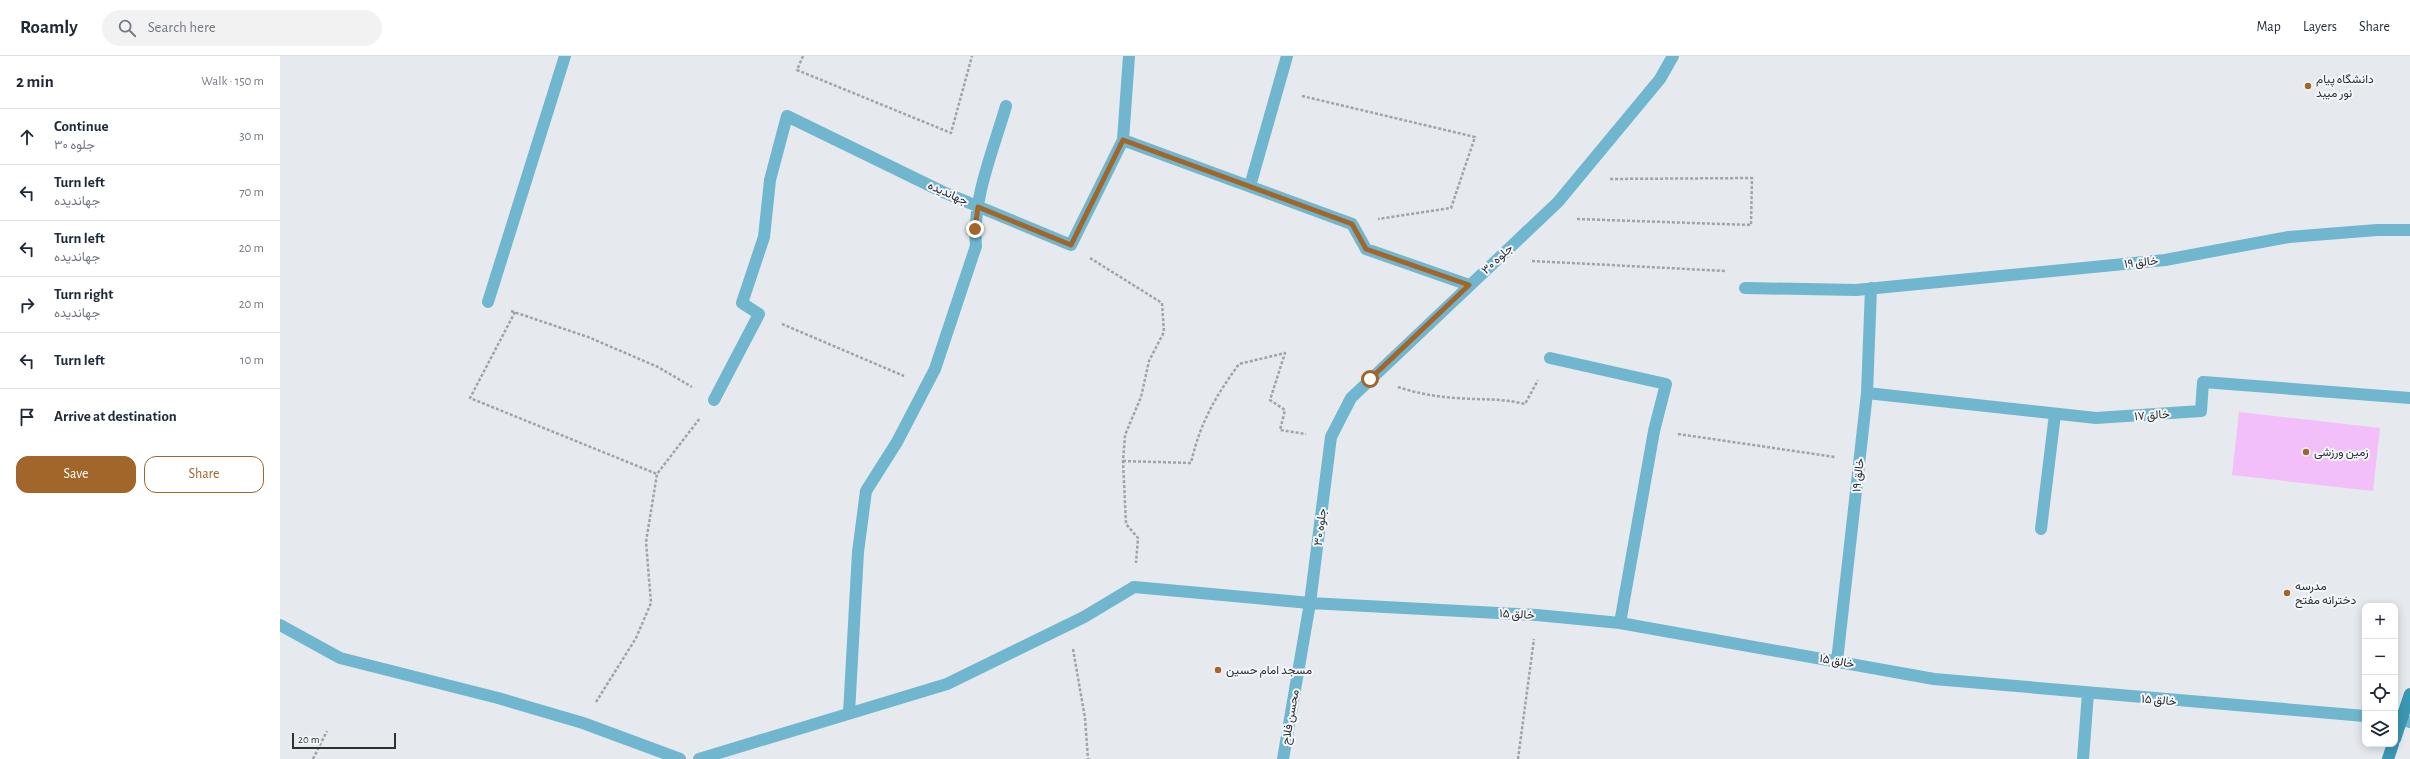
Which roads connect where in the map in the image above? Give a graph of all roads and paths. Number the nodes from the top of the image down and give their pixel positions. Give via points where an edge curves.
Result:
1 (565, 56) edge
2 (803, 56) edge
3 (972, 56) edge
4 (1129, 56) edge
5 (1287, 56) edge
6 (1673, 56) edge
7 (1278, 90) junction
8 (1006, 106) dead end
9 (1123, 140) junction
10 (1578, 179) junction
11 (1250, 186) junction
12 (978, 207) junction
13 (1542, 218) junction
14 (1352, 224) junction
15 (2410, 230) edge
16 (1071, 245) junction
17 (1498, 259) junction
18 (1469, 285) junction
19 (1746, 288) joint
20 (1871, 288) junction
21 (488, 302) joint
22 (515, 312) junction
23 (759, 314) junction
24 (1550, 358) joint
25 (1370, 379) junction
26 (927, 385) junction
27 (1868, 393) junction
28 (2410, 398) edge
29 (714, 400) junction
30 (2055, 414) junction
31 (1654, 431) junction
32 (1331, 437) junction
33 (1123, 461) junction
34 (1860, 461) junction
35 (657, 474) junction
36 (2041, 529) dead end
37 (1134, 587) junction
38 (1310, 603) junction
39 (1537, 615) junction
40 (1620, 623) junction
41 (1069, 624) junction
42 (280, 625) edge
43 (1837, 661) junction
44 (2088, 693) junction
45 (2410, 694) edge
46 (850, 712) junction
47 (2362, 716) edge
48 (2402, 720) edge
49 (583, 723) junction
50 (327, 731) dead end
51 (2398, 731) edge
52 (2392, 747) edge
53 (313, 759) edge
54 (680, 759) edge
55 (699, 759) edge
56 (1088, 759) edge
57 (1283, 759) edge
58 (1518, 759) edge
59 (2083, 759) edge
60 (2388, 759) edge

1 - 21 street
2 - 3 path via 797,70 951,133
4 - 9 street
5 - 7 street
6 - 10 street, جلوه ۳۰ via 1660,79
7 - 11 street
7 - 14 path via 1475,137 1451,208
8 - 12 street
9 - 11 street
9 - 16 street
10 - 13 street, جلوه ۳۰
10 - 13 path via 1752,178 1751,225
11 - 14 street
12 - 16 street, جهاندیده
12 - 23 street, جهاندیده via 787,116 770,180 764,237 742,303
12 - 26 street via 976,246 935,369
13 - 17 street, جلوه ۳۰
14 - 18 street via 1366,249
15 - 20 street, خالق ۱۹ via 2290,237 2164,260
16 - 33 path via 1162,303 1164,332 1149,361 1140,397 1125,435
17 - 18 street, جلوه ۳۰
17 - 19 path via 1740,272
18 - 25 street, جلوه ۳۰
19 - 20 street, خالق ۱۹
20 - 27 street, خالق ۱۹
21 - 22 path
22 - 29 path via 588,337 658,366
22 - 35 path via 470,398
23 - 26 path
23 - 29 street
24 - 25 path via 1525,404 1505,399 1455,398 1415,392
24 - 31 street via 1666,384
25 - 32 street, جلوه ۳۰ via 1351,398
26 - 46 street via 897,442 866,491 858,552
27 - 30 street, خالق ۱۷
27 - 34 street, خالق ۱۹
28 - 30 street, خالق ۱۷ via 2203,382 2201,411 2096,418
29 - 35 path
30 - 36 street
31 - 34 path
31 - 40 street
32 - 33 path via 1280,430 1285,410 1270,400 1285,353 1239,364 1213,400 1197,436 1191,463
32 - 38 street, جلوه ۳۰
33 - 37 path via 1126,524 1138,538
34 - 43 street, خالق ۱۹
35 - 49 path via 646,542 651,603 636,638
37 - 38 street, خالق ۱۵
37 - 41 street
38 - 39 street, خالق ۱۵
38 - 57 street, محسن فلاح
39 - 40 street, خالق ۱۵
39 - 58 path
40 - 43 street, خالق ۱۵
41 - 46 street via 947,684
41 - 56 path via 1085,718
42 - 49 street via 340,658 498,698
43 - 44 street, خالق ۱۵ via 1934,679
44 - 47 street, خالق ۱۵
44 - 59 street
45 - 48 street
46 - 55 street
48 - 51 street
49 - 54 street
50 - 53 path
52 - 60 street

